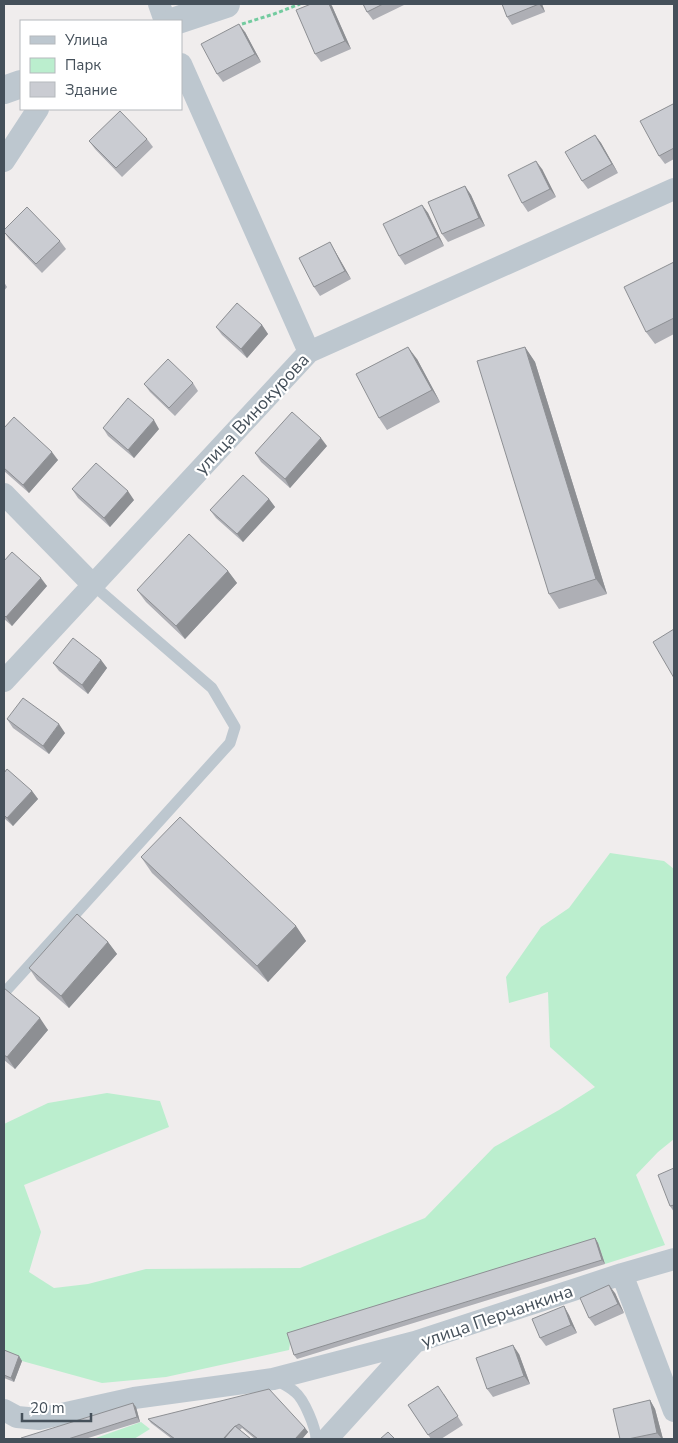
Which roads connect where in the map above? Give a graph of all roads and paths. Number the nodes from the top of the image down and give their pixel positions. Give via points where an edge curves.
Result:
1 (159, 4) edge
2 (226, 4) edge
3 (165, 20) edge
4 (178, 20) edge
5 (182, 66) edge
6 (20, 84) edge
7 (4, 90) edge
8 (37, 110) edge
9 (4, 161) edge
10 (674, 189) edge
11 (309, 352) junction
12 (4, 494) edge
13 (93, 585) junction
14 (4, 681) edge
15 (4, 993) edge
16 (674, 1259) edge
17 (622, 1274) junction
18 (415, 1342) junction
19 (273, 1379) junction
20 (4, 1410) edge
21 (674, 1411) edge
22 (316, 1439) edge
23 (327, 1439) edge

1 - 3 street
2 - 4 street
5 - 11 street
6 - 7 street
8 - 9 street
10 - 11 street, улица Винокурова
11 - 13 street, улица Винокурова
12 - 13 street
13 - 14 street, улица Винокурова
13 - 15 lane via 212,688 235,727 230,743
16 - 17 street, улица Перчанкина
17 - 18 street, улица Перчанкина
17 - 21 street
18 - 19 street
18 - 23 street, улица Перчанкина
19 - 20 street via 134,1398 39,1419 17,1417
19 - 22 lane via 296,1392 308,1413

